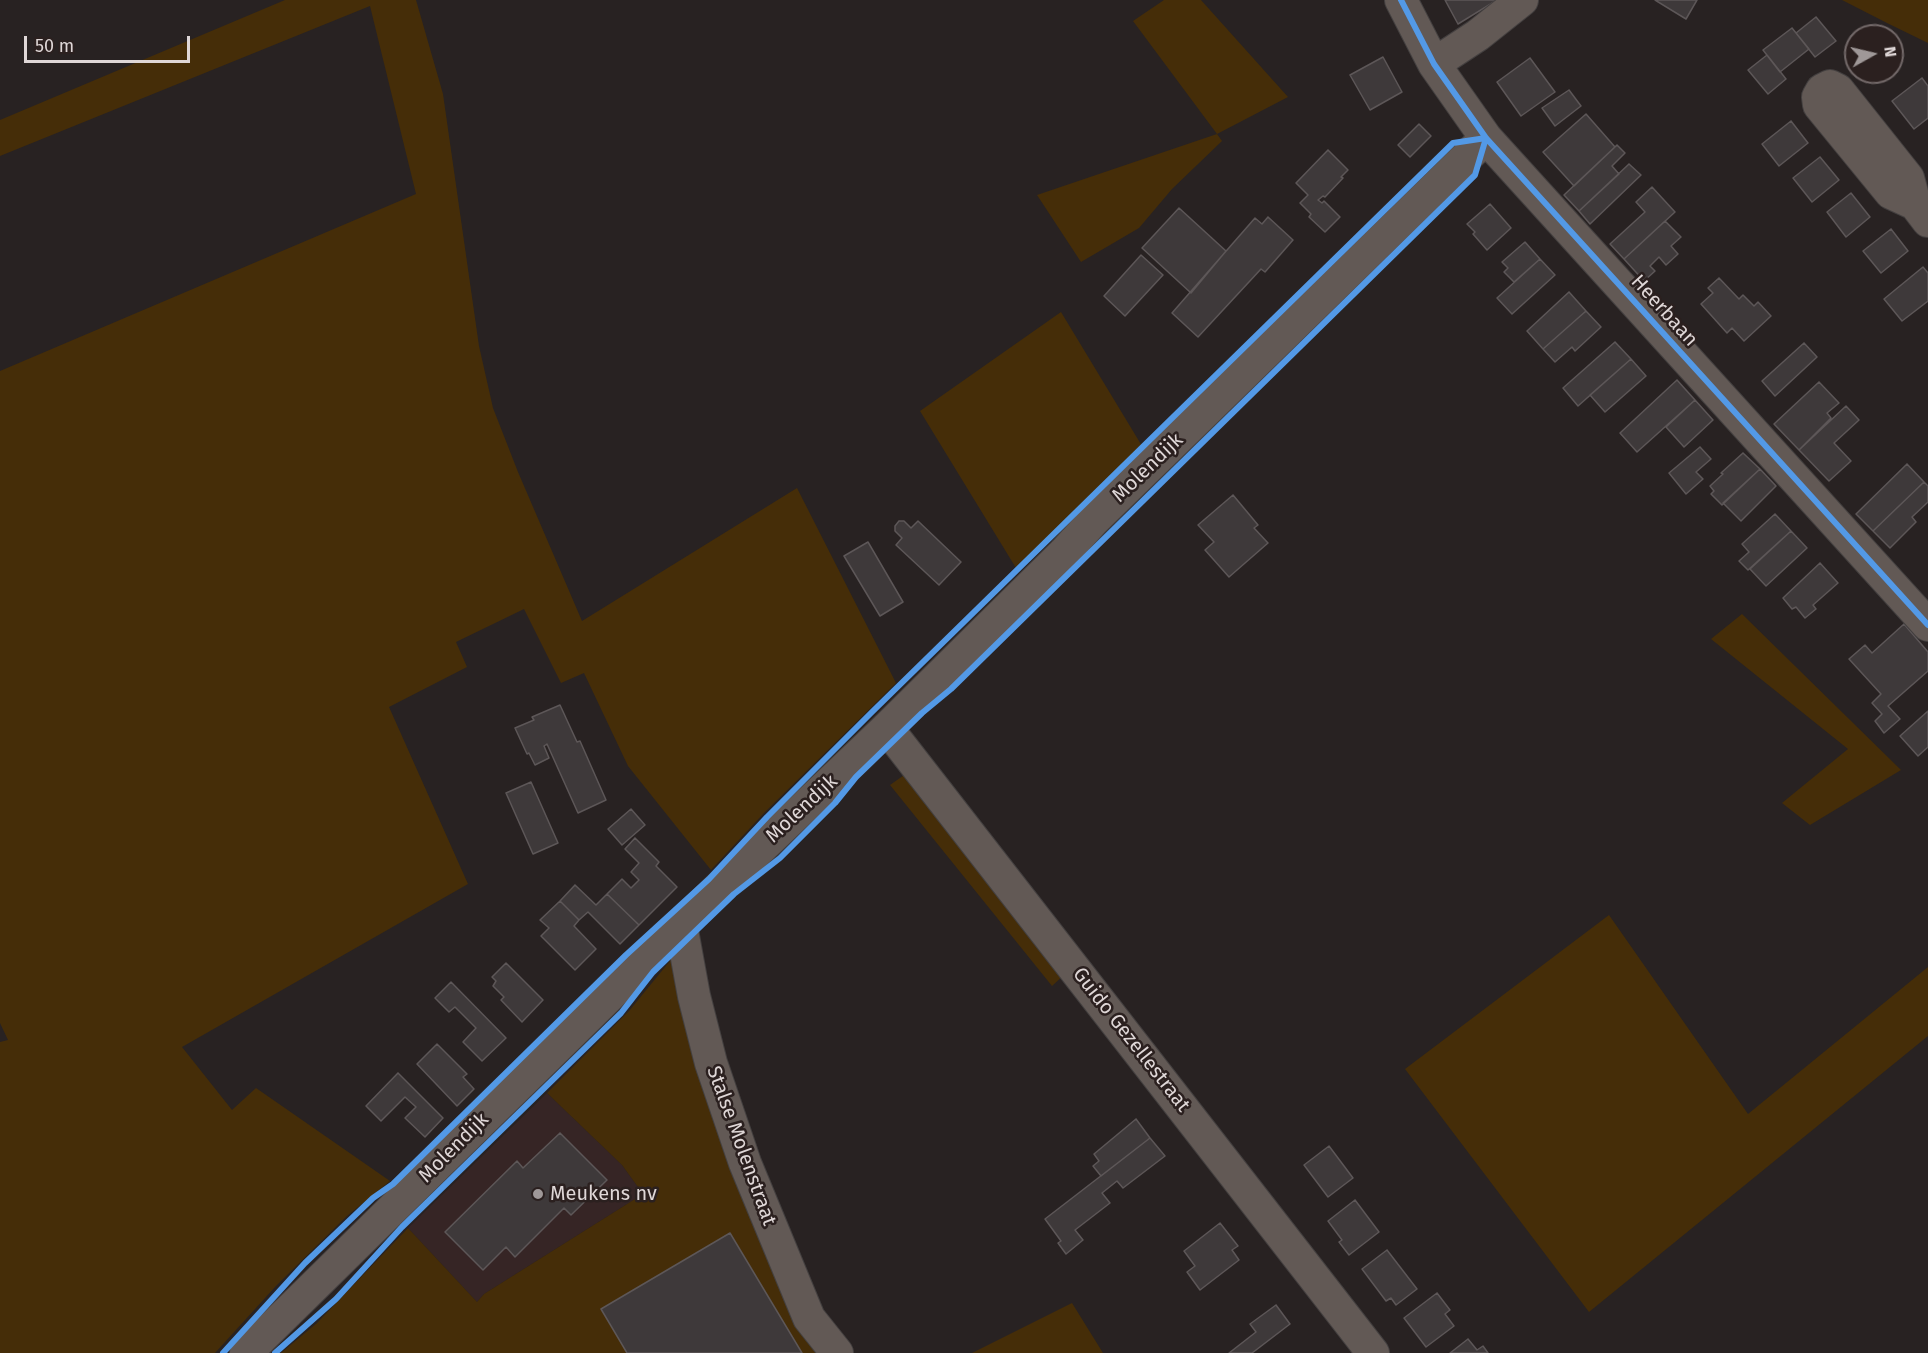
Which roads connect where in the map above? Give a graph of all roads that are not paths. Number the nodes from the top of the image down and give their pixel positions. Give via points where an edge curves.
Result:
1 (1401, 0) edge
2 (1522, 0) edge
3 (1434, 64) junction
4 (1486, 138) junction
5 (1928, 625) edge
6 (888, 728) junction
7 (681, 925) junction
8 (246, 1353) edge
9 (837, 1353) edge
10 (1372, 1353) edge

1 - 3 street, Heerbaan
2 - 3 street
3 - 4 street, Heerbaan
4 - 5 street, Heerbaan
4 - 6 street, Molendijk via 1094,520
6 - 7 street, Molendijk
6 - 10 street, Guido Gezellestraat
7 - 8 street, Molendijk
7 - 9 street, Stalse Molenstraat via 711,1063 746,1163 809,1318

